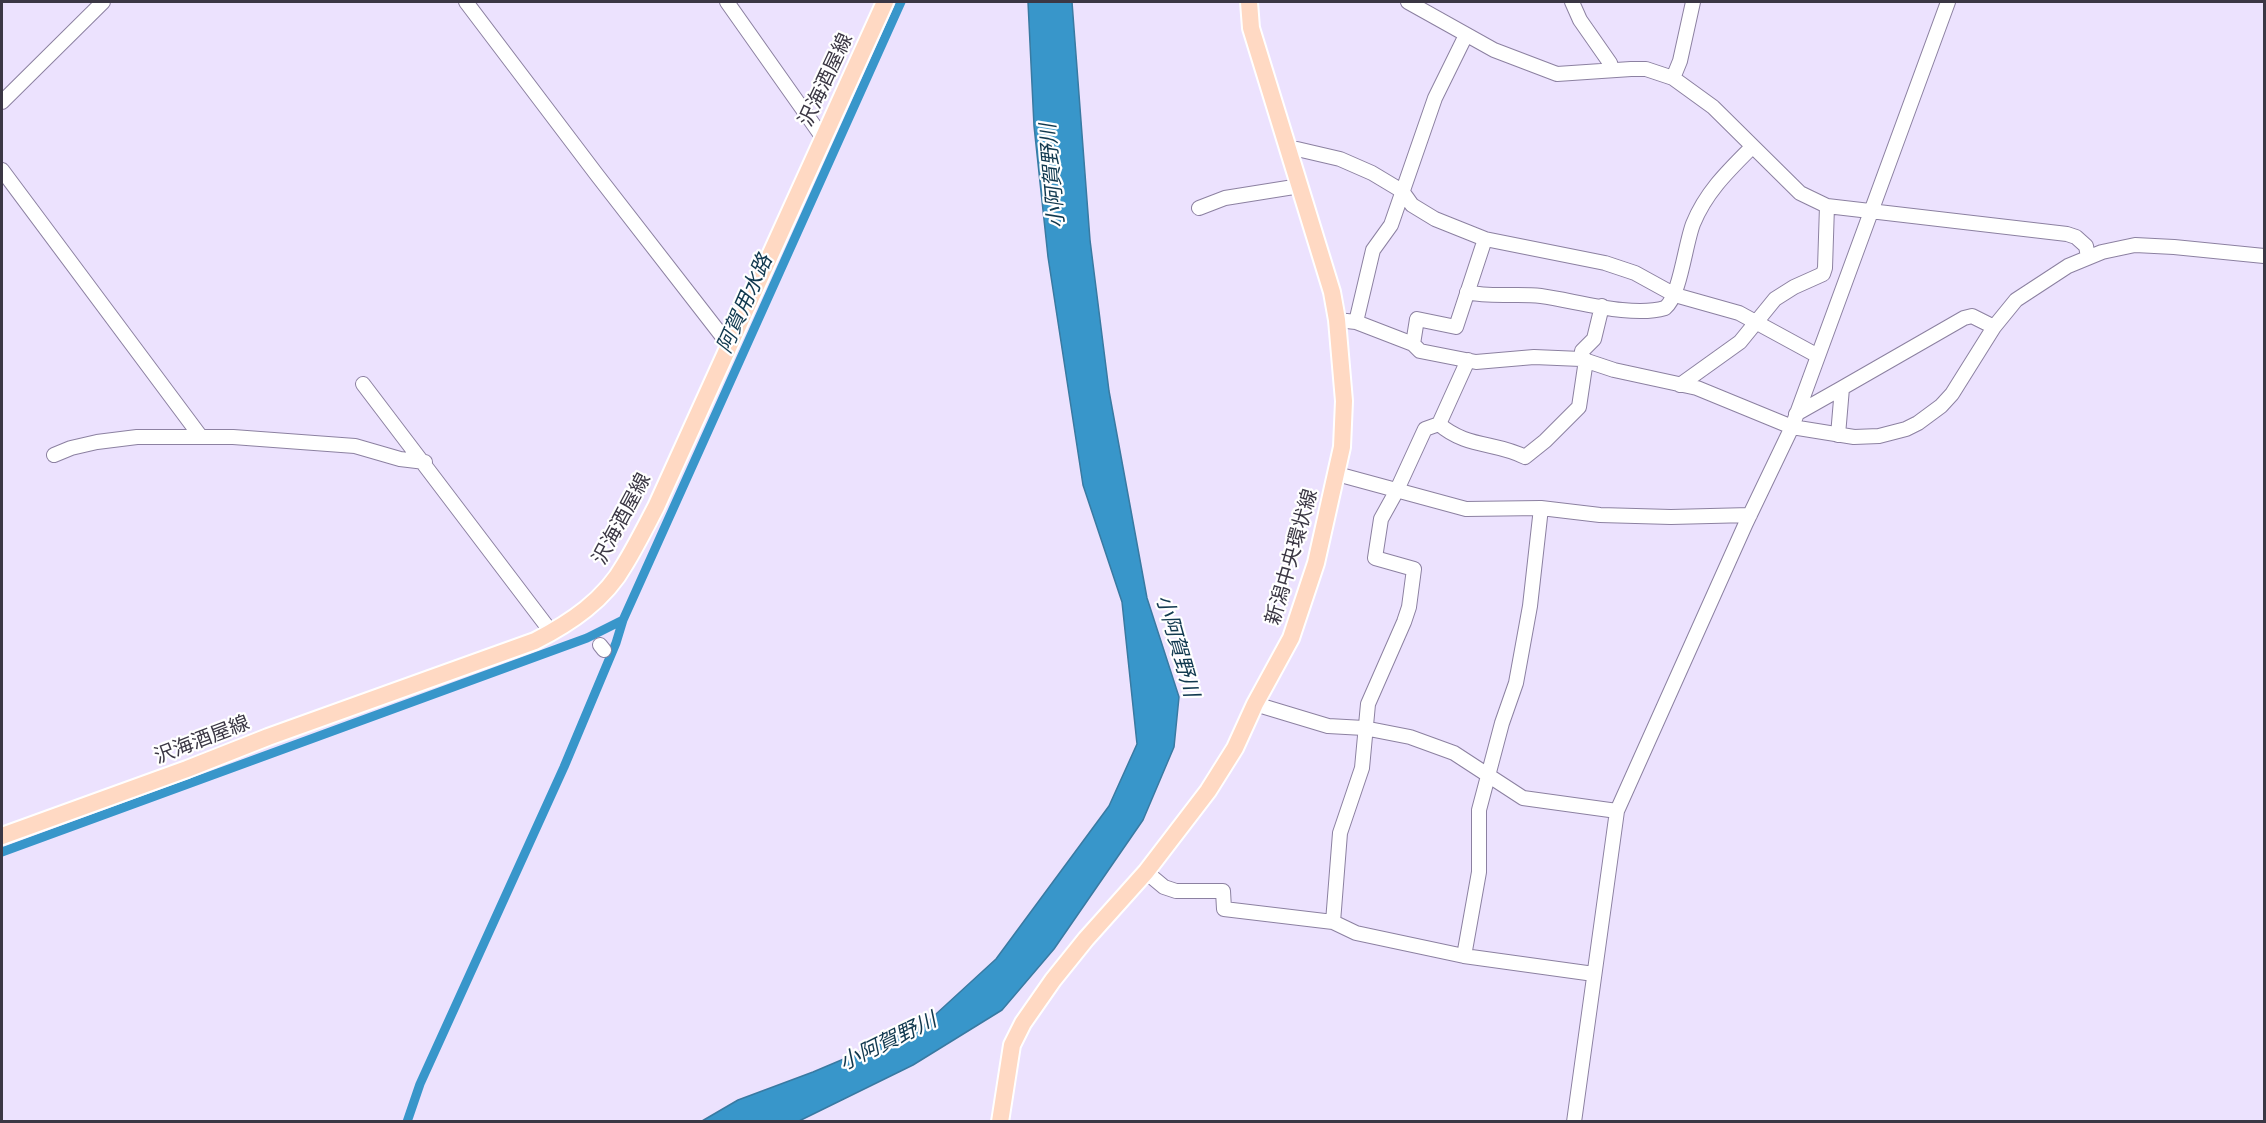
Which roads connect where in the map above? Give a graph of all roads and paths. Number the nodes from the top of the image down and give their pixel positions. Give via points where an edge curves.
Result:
1 (103, 2) edge
2 (466, 2) edge
3 (727, 2) edge
4 (885, 2) edge
5 (1249, 2) edge
6 (1408, 2) edge
7 (1572, 2) edge
8 (1693, 2) edge
9 (1948, 2) edge
10 (1466, 35) junction
11 (1612, 70) junction
12 (1673, 78) junction
13 (2, 102) edge
14 (823, 138) junction
15 (1752, 147) junction
16 (1289, 149) junction
17 (2, 170) edge
18 (1300, 186) junction
19 (1402, 191) junction
20 (1827, 206) junction
21 (1199, 208) dead end
22 (1872, 212) junction
23 (1485, 239) junction
24 (2265, 256) edge
25 (2088, 257) junction
26 (1467, 292) junction
27 (1675, 295) junction
28 (1602, 306) junction
29 (1338, 320) junction
30 (1356, 322) junction
31 (1757, 322) junction
32 (1994, 327) junction
33 (1413, 344) junction
34 (729, 345) junction
35 (1818, 356) junction
36 (1584, 359) junction
37 (1467, 360) junction
38 (363, 384) dead end
39 (1680, 385) junction
40 (1842, 388) junction
41 (1794, 420) junction
42 (1439, 424) junction
43 (1838, 435) junction
44 (201, 437) junction
45 (54, 455) dead end
46 (425, 462) junction
47 (1337, 474) junction
48 (1396, 492) junction
49 (1541, 508) junction
50 (1750, 515) junction
51 (552, 633) junction
52 (1255, 704) junction
53 (1365, 728) junction
54 (1488, 774) junction
55 (1617, 811) junction
56 (2, 836) edge
57 (1146, 872) junction
58 (1334, 922) junction
59 (1464, 956) junction
60 (1594, 974) junction
61 (1000, 1122) edge
62 (1574, 1122) edge

1 - 13 street
2 - 34 street
3 - 14 street
4 - 14 main road, 沢海酒屋線
5 - 16 main road, 新潟中央環状線 via 1251,28
6 - 10 street
7 - 11 street
8 - 12 street
9 - 22 street
10 - 11 street via 1557,74
10 - 19 street via 1434,98
11 - 12 street via 1646,69
12 - 15 street via 1713,107
14 - 34 main road, 沢海酒屋線
15 - 20 street via 1800,193
15 - 27 street via 1706,198 1693,224
16 - 18 main road, 新潟中央環状線
16 - 19 street via 1340,159
17 - 44 street
18 - 21 street via 1225,198
18 - 29 main road, 新潟中央環状線
19 - 23 street via 1412,204 1435,219
19 - 30 street via 1391,225 1373,250
20 - 22 street
20 - 31 street via 1823,274 1781,294
22 - 25 street via 2067,234 2086,246
22 - 35 street
23 - 26 street
23 - 27 street via 1605,263 1635,273
24 - 25 street via 2135,245
25 - 32 street via 2028,291
26 - 28 street via 1494,297 1539,296
26 - 33 street via 1456,327 1417,319
27 - 28 street via 1665,308 1654,311
27 - 31 street
28 - 36 street via 1594,339 1582,351
29 - 30 street
29 - 47 main road, 新潟中央環状線 via 1344,401
30 - 33 street
31 - 35 street
31 - 39 street via 1740,342
32 - 40 street via 1972,316 1964,318
32 - 43 street via 1952,394 1930,415 1892,434
33 - 37 street via 1420,351
34 - 51 main road, 沢海酒屋線 via 625,566 602,595
35 - 41 street
36 - 37 street via 1561,356
36 - 39 street
36 - 42 street via 1579,407 1525,457 1515,451 1476,444
37 - 42 street
38 - 46 street
39 - 41 street
40 - 41 street
40 - 43 street
41 - 43 street
41 - 50 street
42 - 48 street via 1425,429
44 - 45 street via 137,437 98,442
44 - 46 street via 355,446
46 - 51 street
47 - 48 street
47 - 52 main road, 新潟中央環状線 via 1316,563 1291,638
48 - 49 street via 1466,509
48 - 53 street via 1381,519 1375,558 1414,569 1409,607 1368,704
49 - 50 street via 1600,515
49 - 54 street via 1516,683
50 - 55 street
51 - 56 main road, 沢海酒屋線
52 - 53 street via 1328,726
52 - 57 main road, 新潟中央環状線 via 1235,748 1208,791
53 - 54 street via 1410,737 1454,753
53 - 58 street via 1362,768 1340,833
54 - 55 street via 1523,798
54 - 59 street via 1479,810 1479,872
55 - 60 street
57 - 58 street via 1164,887 1176,891 1223,891 1224,909
57 - 61 main road, 新潟中央環状線 via 1086,939 1023,1023 1012,1045
58 - 59 street via 1356,933
59 - 60 street
60 - 62 street

